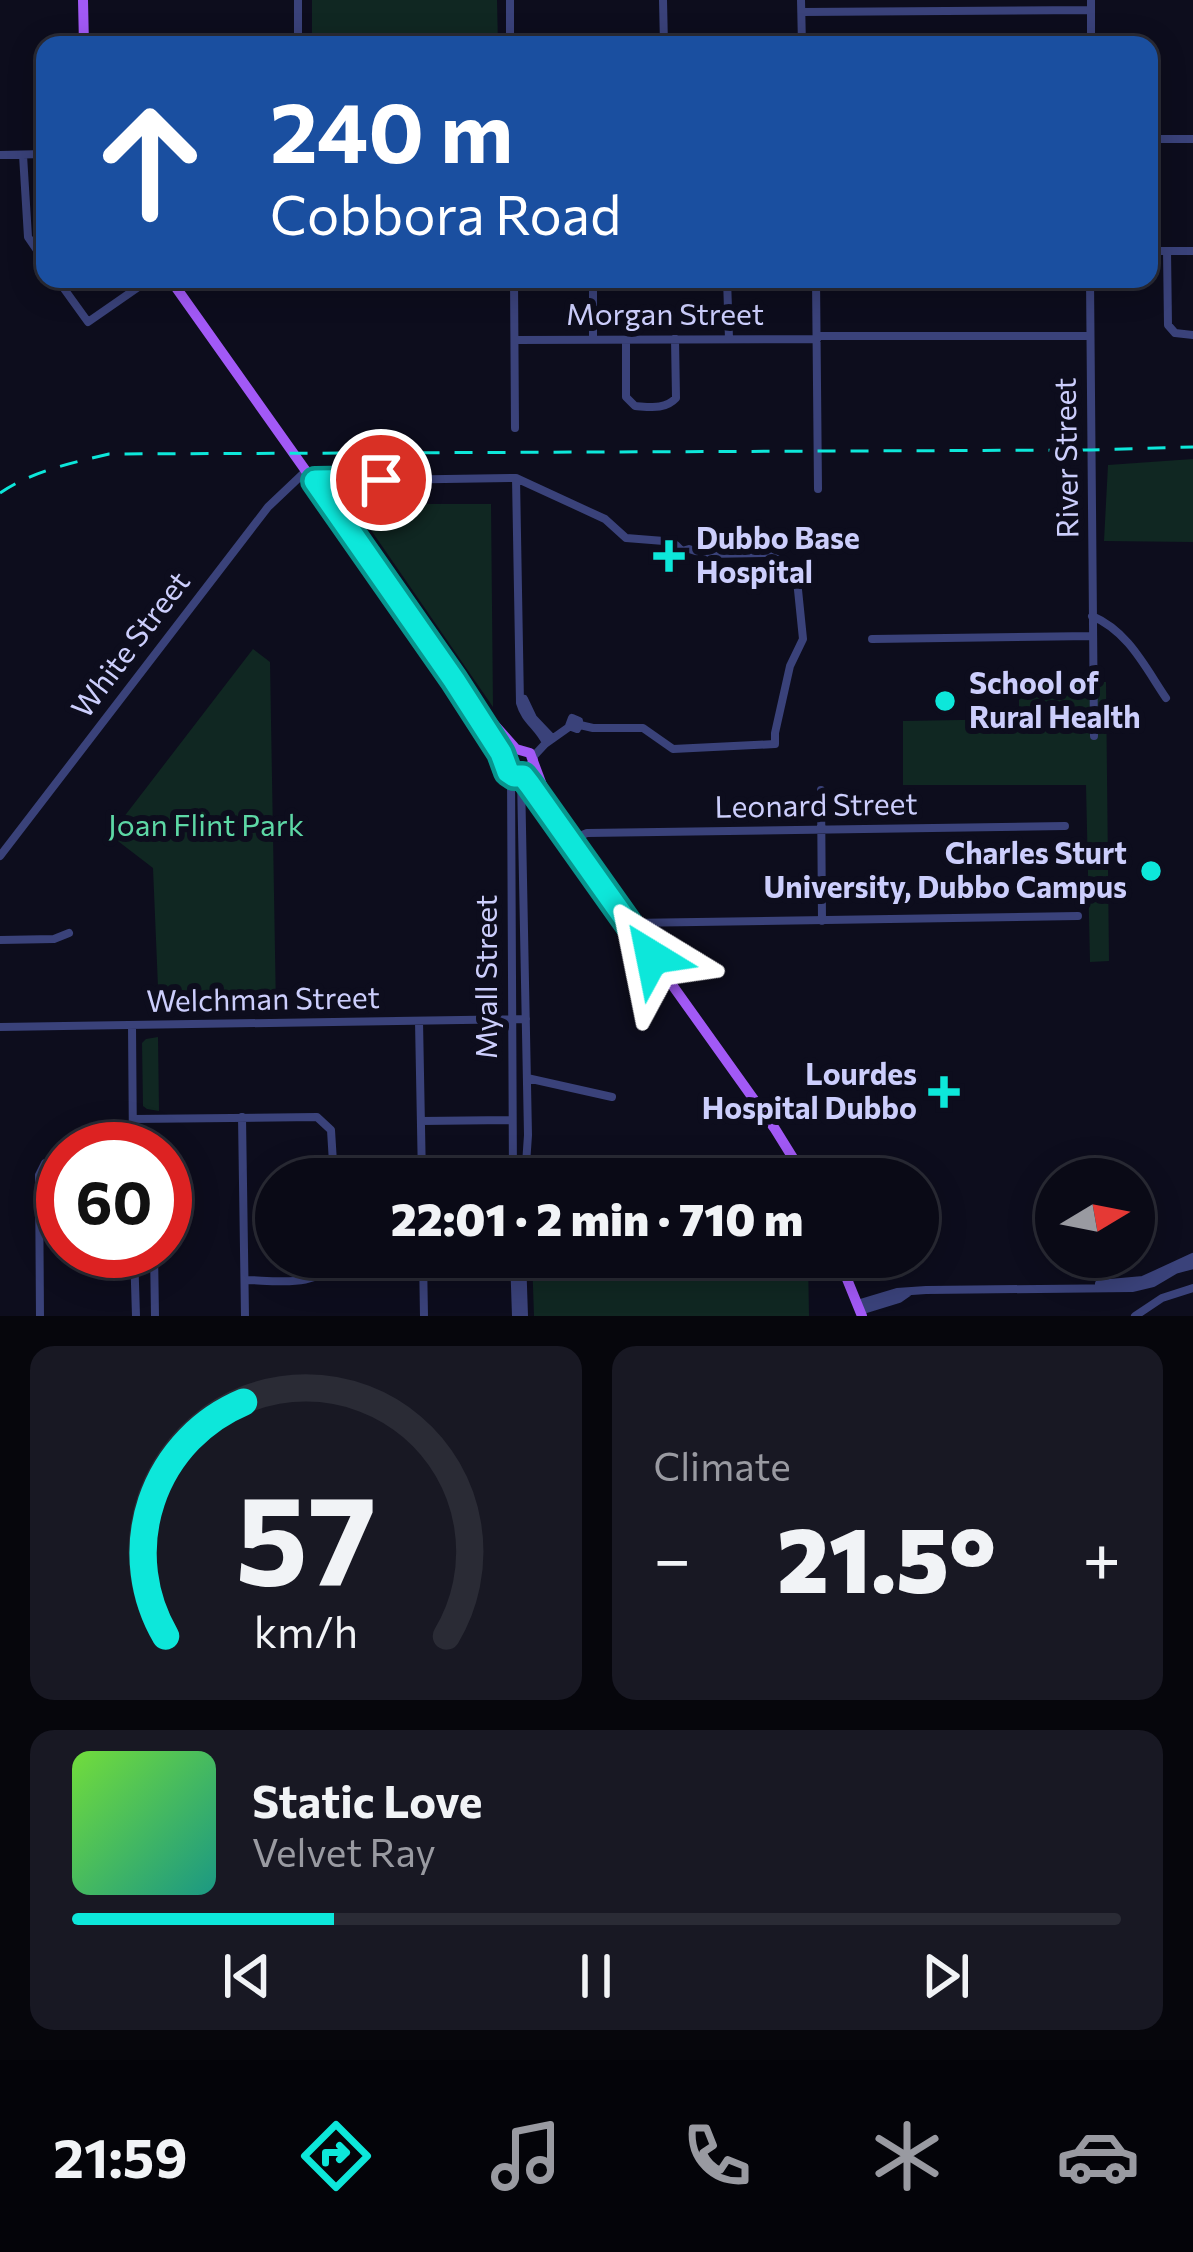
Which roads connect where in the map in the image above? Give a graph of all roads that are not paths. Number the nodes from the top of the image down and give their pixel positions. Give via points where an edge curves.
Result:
1 (83, 0) edge
2 (298, 0) edge
3 (510, 0) edge
4 (663, 0) edge
5 (802, 0) edge
6 (1090, 5) edge
7 (802, 12) junction
8 (84, 36) edge
9 (298, 36) edge
10 (510, 36) edge
11 (664, 36) edge
12 (802, 36) edge
13 (1091, 36) edge
14 (1158, 139) edge
15 (1193, 139) edge
16 (22, 154) junction
17 (36, 154) edge
18 (0, 155) edge
19 (36, 249) edge
20 (1158, 250) edge
21 (1167, 250) junction
22 (1193, 251) edge
23 (63, 288) edge
24 (137, 288) edge
25 (176, 288) edge
26 (514, 288) edge
27 (593, 288) edge
28 (727, 288) edge
29 (816, 288) edge
30 (1090, 288) edge
31 (1193, 334) edge
32 (1090, 336) junction
33 (817, 338) junction
34 (675, 339) junction
35 (729, 339) junction
36 (514, 340) junction
37 (593, 340) junction
38 (626, 340) junction
39 (515, 428) dead end
40 (311, 476) junction
41 (516, 478) junction
42 (818, 489) dead end
43 (1092, 616) junction
44 (1092, 636) junction
45 (872, 639) dead end
46 (454, 680) junction
47 (1166, 698) dead end
48 (1094, 736) dead end
49 (548, 742) junction
50 (527, 754) junction
51 (505, 761) junction
52 (518, 776) junction
53 (821, 790) dead end
54 (546, 806) junction
55 (522, 820) junction
56 (1064, 826) dead end
57 (821, 830) junction
58 (570, 840) junction
59 (0, 856) edge
60 (1078, 916) dead end
61 (822, 921) junction
62 (628, 923) junction
63 (69, 933) dead end
64 (0, 940) edge
65 (526, 1019) junction
66 (510, 1020) junction
67 (419, 1021) junction
68 (132, 1026) junction
69 (0, 1027) edge
70 (527, 1078) junction
71 (612, 1096) dead end
72 (242, 1117) junction
73 (133, 1119) joint
74 (512, 1120) junction
75 (422, 1121) junction
76 (333, 1158) edge
77 (422, 1158) edge
78 (513, 1158) edge
79 (527, 1158) edge
80 (793, 1158) edge
81 (1193, 1261) edge
82 (40, 1278) edge
83 (135, 1278) edge
84 (154, 1278) edge
85 (314, 1278) edge
86 (423, 1278) edge
87 (519, 1278) edge
88 (847, 1278) edge
89 (1119, 1278) edge
90 (244, 1280) junction
91 (1117, 1286) junction
92 (1193, 1288) edge
93 (860, 1310) edge
94 (40, 1316) edge
95 (136, 1316) edge
96 (155, 1316) edge
97 (244, 1316) edge
98 (424, 1316) edge
99 (520, 1316) edge
100 (1135, 1316) edge

1 - 8 main road
2 - 9 street
3 - 10 street
4 - 11 street
5 - 7 street
6 - 7 street
6 - 13 street
7 - 12 street
14 - 15 street
16 - 17 street
16 - 18 street
16 - 19 street via 28,237
20 - 21 street
21 - 22 street
21 - 31 street via 1168,325
23 - 24 street via 88,322
25 - 40 main road
26 - 36 street
27 - 37 street
28 - 35 street
29 - 33 street
30 - 32 street, River Street
32 - 33 street, Morgan Street
32 - 43 street, River Street
33 - 35 street, Morgan Street
33 - 42 street
34 - 35 street, Morgan Street
34 - 38 street, Morgan Street
34 - 38 street via 676,398 659,407 635,406 626,397
36 - 37 street, Morgan Street
36 - 39 street
37 - 38 street, Morgan Street
40 - 41 street
40 - 46 main road
40 - 59 street, White Street via 268,507
41 - 49 street via 520,692
41 - 49 street via 604,519 626,538 705,554 767,553 788,566 799,588 803,639 775,743 673,749 643,728 574,726
43 - 44 street, River Street
43 - 47 street via 1114,626
44 - 45 street
44 - 48 street, River Street
46 - 50 main road
46 - 51 main road
49 - 50 street
50 - 51 main road via 508,753
50 - 52 main road via 532,768
50 - 58 main road
51 - 52 main road
52 - 54 main road
52 - 55 street, Myall Street
52 - 66 street, Myall Street
53 - 57 street
54 - 55 street via 528,806
54 - 58 main road
55 - 65 street, Myall Street
56 - 57 street, Leonard Street
57 - 58 street, Leonard Street via 587,833
57 - 61 street
58 - 62 main road
60 - 61 street
61 - 62 street
62 - 80 main road
63 - 64 street
65 - 66 street, Welchman Street
65 - 70 street, Myall Street
66 - 67 street, Welchman Street
66 - 74 street, Myall Street
67 - 68 street, Welchman Street
67 - 75 street
68 - 69 street, Welchman Street
68 - 73 street
70 - 71 street
70 - 79 street, Myall Street
72 - 73 street
72 - 76 street via 323,1120 332,1130
72 - 90 street
74 - 75 street
74 - 78 street, Myall Street
75 - 77 street
81 - 91 street
82 - 94 street
83 - 95 street
84 - 96 street
85 - 90 street
86 - 98 street
87 - 99 street
88 - 93 main road
89 - 91 street
90 - 97 street
91 - 93 street via 910,1291
92 - 100 street

